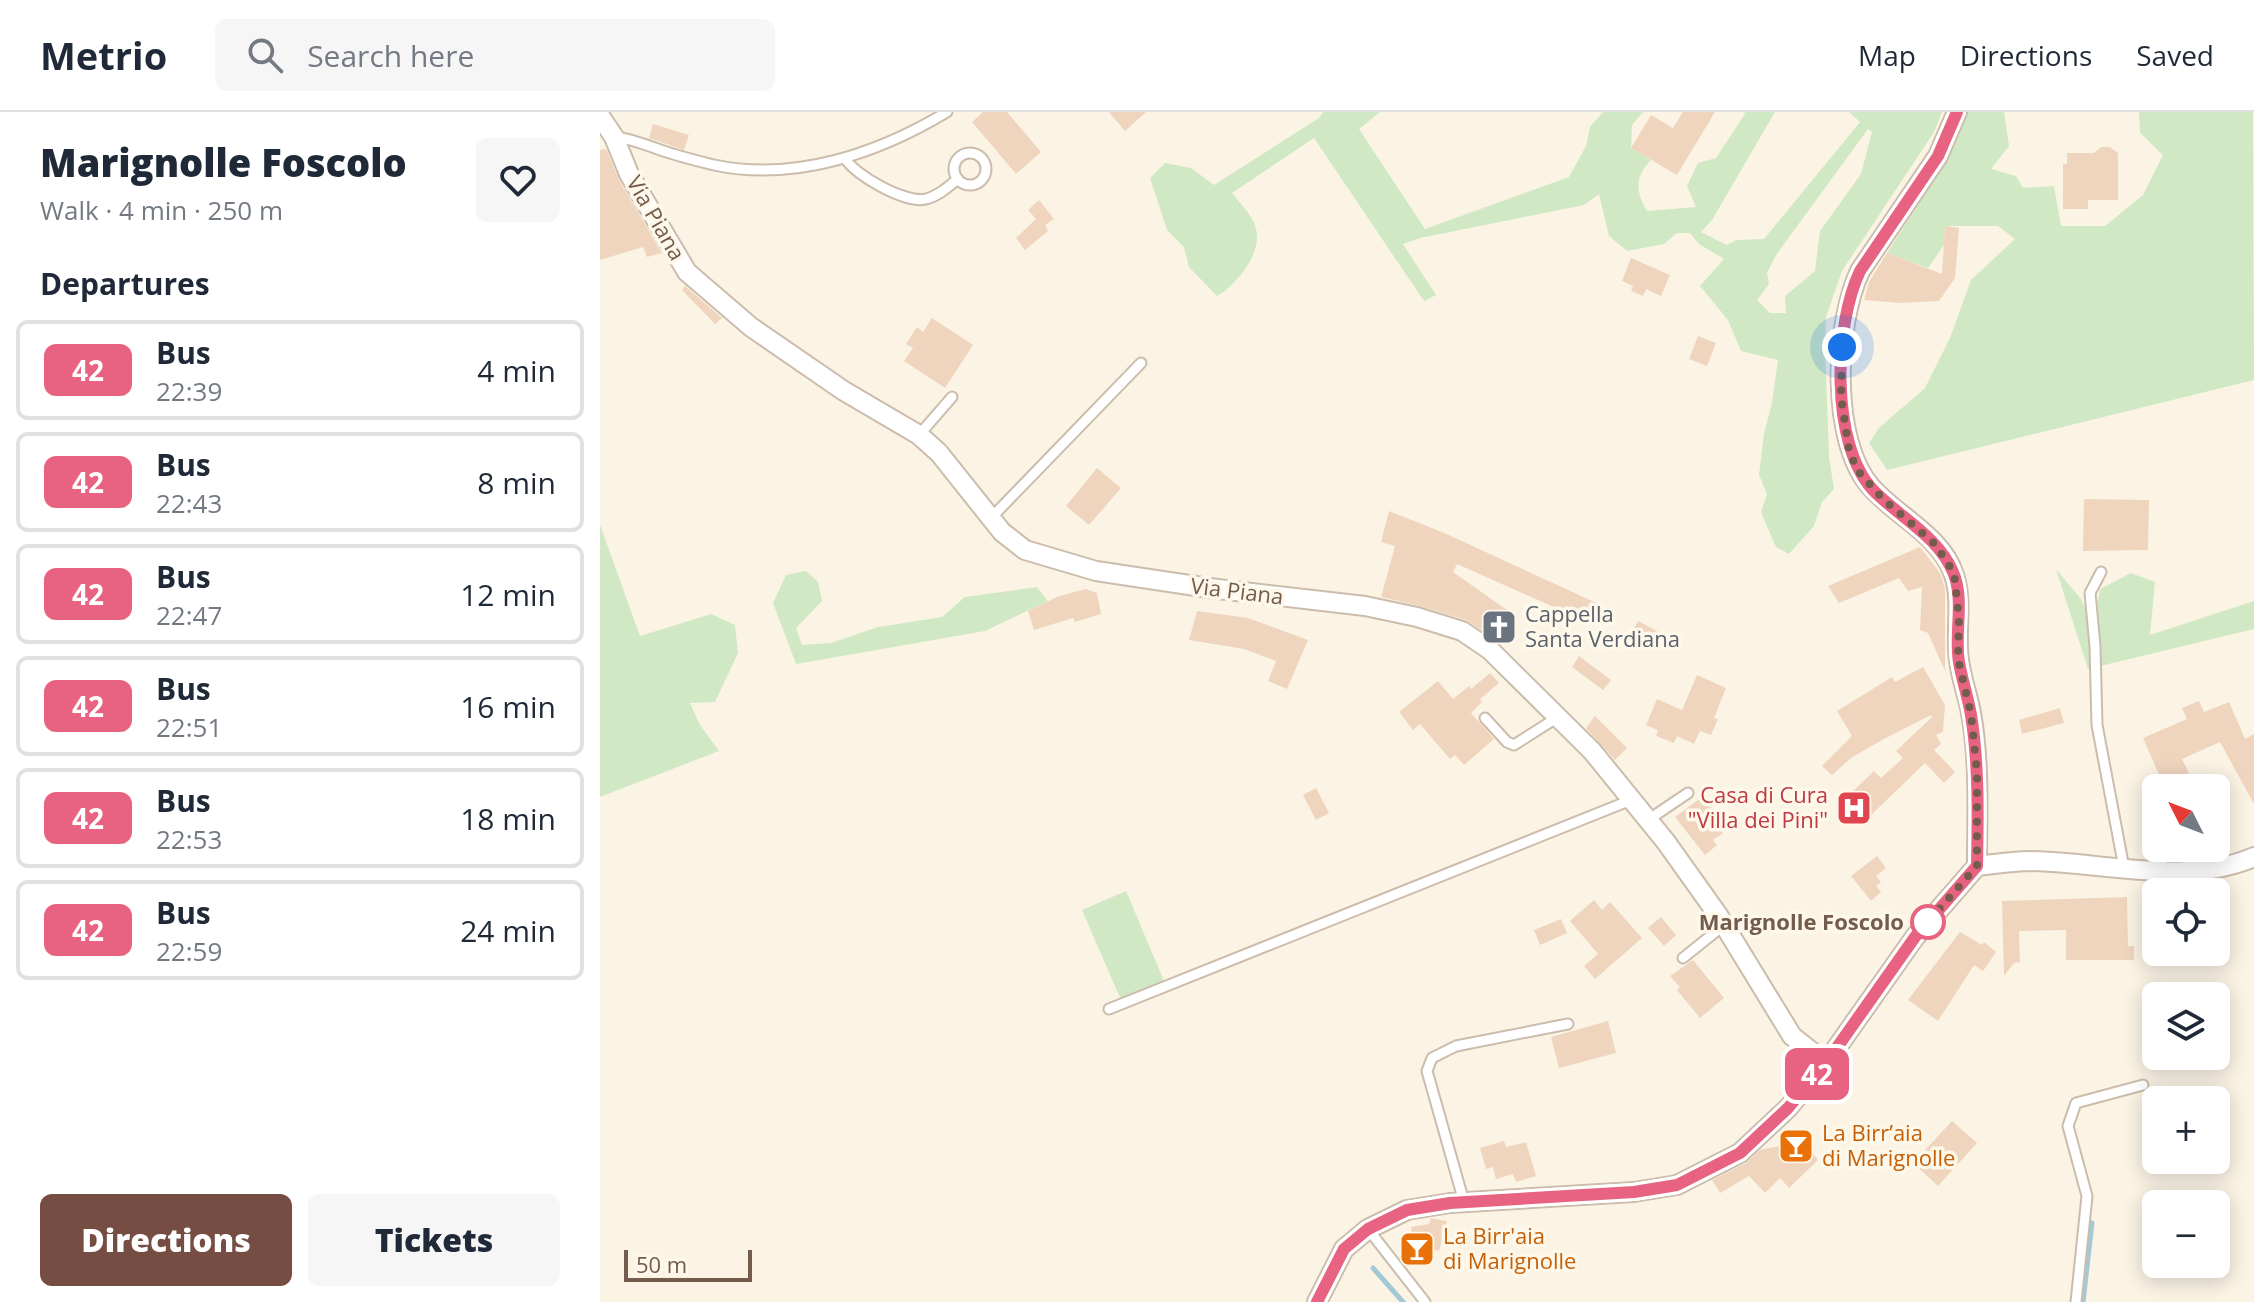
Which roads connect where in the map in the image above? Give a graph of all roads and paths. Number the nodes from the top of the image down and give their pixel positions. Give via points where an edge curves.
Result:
1 (947, 112) edge
2 (1957, 112) edge
3 (600, 116) edge
4 (616, 142) junction
5 (845, 158) junction
6 (958, 179) dead end
7 (1141, 363) dead end
8 (952, 397) dead end
9 (919, 435) junction
10 (991, 518) junction
11 (2101, 572) dead end
12 (1558, 717) junction
13 (1485, 718) dead end
14 (1688, 793) dead end
15 (1631, 800) junction
16 (1648, 820) junction
17 (2254, 857) edge
18 (2162, 862) edge
19 (1977, 866) junction
20 (2124, 868) junction
21 (2162, 870) junction
22 (1724, 925) junction
23 (1683, 958) dead end
24 (1109, 1009) dead end
25 (1568, 1024) dead end
26 (1826, 1063) junction
27 (2143, 1085) dead end
28 (1464, 1202) junction
29 (1368, 1229) junction
30 (1317, 1302) edge
31 (1425, 1302) edge
32 (2076, 1302) edge

1 - 5 lane
2 - 19 street via 1938,156 1852,287 1843,322 1841,397 1857,470 1935,544 1954,573 1958,659 1977,772
3 - 4 street, Via Piana
4 - 5 lane via 630,138 714,165 761,172
4 - 9 street, Via Piana via 687,272 774,343
5 - 6 lane via 853,170 915,199 931,197
7 - 10 lane
8 - 9 lane
9 - 10 street, Via Piana
10 - 12 street, Via Piana via 1025,550 1096,571 1365,606 1462,631 1490,650
11 - 20 lane via 2090,593 2097,725
12 - 13 lane via 1514,745
12 - 15 street, Via Piana
14 - 16 lane
15 - 16 street, Via Piana
15 - 24 lane
16 - 22 street, Via Piana
17 - 21 street via 2206,870
18 - 21 lane
19 - 20 street via 2027,861
19 - 26 street via 1915,937
20 - 21 street
22 - 23 lane
22 - 26 street, Via Piana via 1792,1036
25 - 28 lane via 1456,1046 1432,1058 1427,1071
26 - 28 street via 1740,1153 1677,1185
27 - 32 lane via 2076,1103 2068,1126 2087,1196
28 - 29 street via 1407,1210
29 - 30 street via 1344,1249
29 - 31 lane

